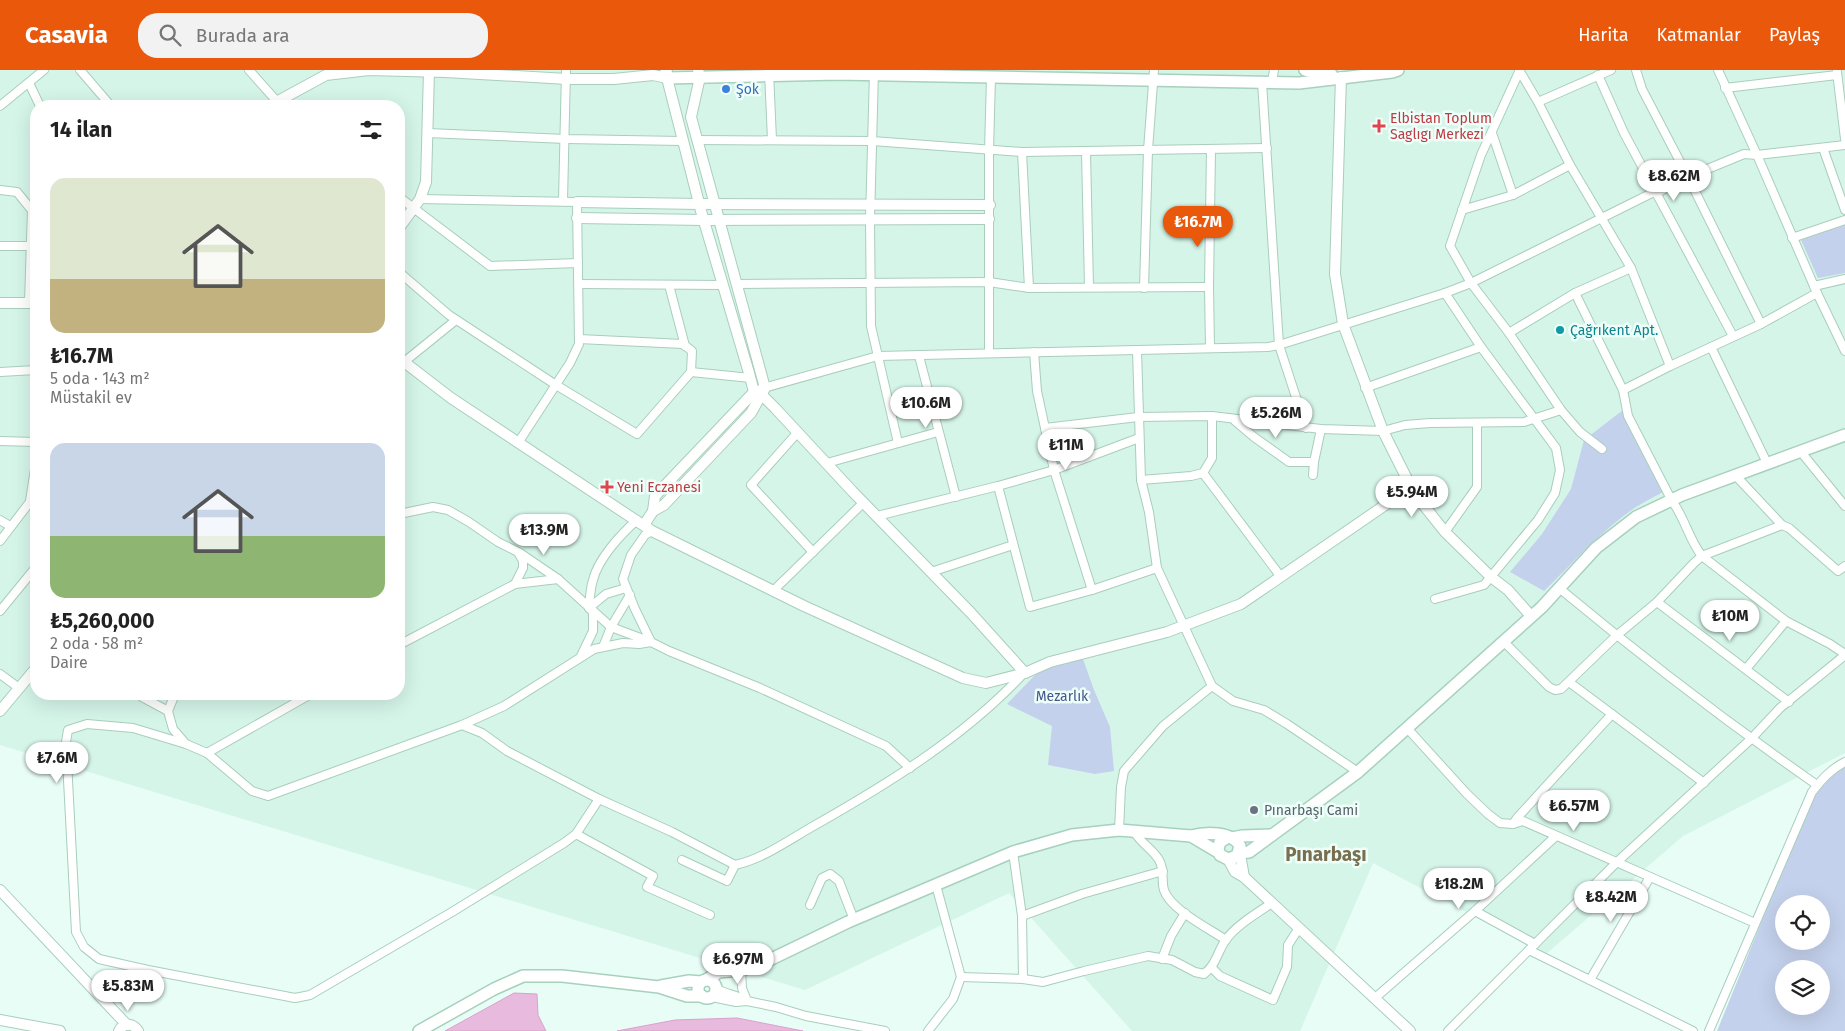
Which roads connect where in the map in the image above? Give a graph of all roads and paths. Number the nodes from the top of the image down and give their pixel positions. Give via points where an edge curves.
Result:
1 (44, 70) edge
2 (80, 70) edge
3 (249, 70) edge
4 (636, 70) edge
5 (1274, 70) edge
6 (1305, 70) edge
7 (1398, 70) edge
8 (1611, 70) edge
9 (1636, 70) edge
10 (1718, 70) edge
11 (445, 71) edge
12 (1519, 71) edge
13 (429, 72) junction
14 (326, 73) edge
15 (699, 73) edge
16 (768, 73) edge
17 (874, 73) edge
18 (1837, 73) edge
19 (667, 74) edge
20 (566, 75) edge
21 (1155, 75) edge
22 (1598, 75) junction
23 (991, 77) junction
24 (1341, 77) junction
25 (1267, 82) junction
26 (28, 83) junction
27 (1725, 88) junction
28 (37, 100) edge
29 (106, 100) edge
30 (272, 100) edge
31 (284, 100) edge
32 (1538, 102) junction
33 (0, 106) edge
34 (427, 133) junction
35 (1492, 133) junction
36 (566, 139) junction
37 (1845, 139) edge
38 (697, 140) junction
39 (772, 140) junction
40 (682, 141) junction
41 (872, 141) junction
42 (1845, 145) edge
43 (1267, 148) junction
44 (1824, 148) junction
45 (1212, 149) junction
46 (989, 150) junction
47 (1148, 150) junction
48 (1022, 152) junction
49 (1086, 152) junction
50 (1757, 155) junction
51 (1570, 165) junction
52 (1688, 177) junction
53 (0, 190) edge
54 (1657, 193) junction
55 (1513, 195) junction
56 (420, 199) junction
57 (563, 201) junction
58 (405, 202) edge
59 (577, 202) junction
60 (699, 204) junction
61 (714, 204) junction
62 (870, 204) junction
63 (990, 205) junction
64 (30, 206) edge
65 (413, 208) junction
66 (1462, 210) junction
67 (1845, 210) edge
68 (578, 218) junction
69 (1602, 218) junction
70 (405, 219) edge
71 (870, 219) junction
72 (990, 219) junction
73 (704, 220) junction
74 (719, 220) junction
75 (1845, 220) edge
76 (1792, 238) junction
77 (0, 246) edge
78 (30, 246) edge
79 (578, 263) junction
80 (1631, 268) junction
81 (405, 277) edge
82 (1845, 279) edge
83 (989, 282) junction
84 (871, 283) junction
85 (1471, 283) junction
86 (579, 284) junction
87 (736, 284) junction
88 (669, 285) junction
89 (723, 285) junction
90 (1089, 287) junction
91 (1209, 287) junction
92 (1029, 288) junction
93 (1144, 288) junction
94 (1815, 290) junction
95 (1446, 293) junction
96 (1575, 293) junction
97 (0, 302) edge
98 (30, 303) edge
99 (456, 320) junction
100 (1343, 324) junction
101 (1761, 324) junction
102 (1509, 333) junction
103 (1733, 336) junction
104 (579, 340) junction
105 (1279, 345) junction
106 (685, 346) junction
107 (1481, 347) junction
108 (1710, 347) junction
109 (1210, 348) junction
110 (1137, 350) junction
111 (1845, 351) edge
112 (1034, 352) junction
113 (989, 353) junction
114 (878, 356) junction
115 (919, 356) junction
116 (405, 357) edge
117 (405, 363) edge
118 (1670, 366) junction
119 (30, 370) edge
120 (0, 372) edge
121 (691, 372) junction
122 (751, 378) junction
123 (556, 386) junction
124 (1365, 388) junction
125 (1623, 390) junction
126 (760, 391) junction
127 (1560, 410) junction
128 (1212, 416) junction
129 (1138, 417) junction
130 (1535, 419) junction
131 (1235, 420) junction
132 (1476, 423) junction
133 (1045, 428) junction
134 (1306, 428) junction
135 (1321, 429) junction
136 (1383, 431) junction
137 (798, 432) junction
138 (938, 432) junction
139 (1845, 435) edge
140 (1138, 438) junction
141 (0, 440) edge
142 (30, 442) edge
143 (518, 442) junction
144 (898, 442) junction
145 (1602, 449) dead end
146 (1800, 452) junction
147 (1396, 459) junction
148 (1314, 462) junction
149 (827, 463) junction
150 (1767, 463) junction
151 (1054, 470) junction
152 (1203, 473) junction
153 (1314, 475) dead end
154 (1736, 475) junction
155 (1141, 480) junction
156 (998, 486) junction
157 (1413, 490) junction
158 (1398, 491) junction
159 (956, 497) junction
160 (30, 501) edge
161 (1406, 501) junction
162 (1672, 501) junction
163 (863, 503) junction
164 (1845, 506) edge
165 (405, 513) edge
166 (1429, 513) junction
167 (876, 516) junction
168 (0, 520) edge
169 (644, 525) junction
170 (1782, 525) junction
171 (10, 526) junction
172 (1445, 532) junction
173 (0, 541) edge
174 (1013, 545) junction
175 (518, 552) junction
176 (813, 552) junction
177 (1702, 556) junction
178 (1845, 566) edge
179 (1157, 568) junction
180 (931, 572) junction
181 (30, 574) edge
182 (1281, 577) junction
183 (1491, 577) junction
184 (558, 579) junction
185 (515, 584) junction
186 (1559, 588) junction
187 (1092, 590) junction
188 (628, 591) junction
189 (773, 591) junction
190 (1435, 599) dead end
191 (1657, 602) junction
192 (589, 608) junction
193 (0, 611) edge
194 (1531, 616) junction
195 (1786, 621) junction
196 (1185, 624) junction
197 (611, 627) junction
198 (1616, 636) junction
199 (1503, 641) junction
200 (405, 642) edge
201 (651, 642) junction
202 (603, 647) junction
203 (1845, 654) edge
204 (580, 658) junction
205 (1746, 669) junction
206 (1025, 673) junction
207 (0, 674) edge
208 (30, 675) edge
209 (1568, 682) junction
210 (1212, 686) junction
211 (19, 688) junction
212 (148, 700) edge
213 (173, 700) edge
214 (301, 700) edge
215 (1789, 702) junction
216 (0, 711) edge
217 (168, 711) junction
218 (1612, 714) junction
219 (462, 725) junction
220 (1407, 728) junction
221 (1751, 739) junction
222 (186, 744) junction
223 (206, 753) junction
224 (1845, 762) edge
225 (910, 768) junction
226 (1358, 772) junction
227 (1704, 783) junction
228 (1817, 785) junction
229 (599, 799) junction
230 (1513, 824) junction
231 (1120, 830) junction
232 (1134, 832) junction
233 (576, 834) junction
234 (1273, 835) junction
235 (1191, 836) junction
236 (1556, 836) junction
237 (1230, 838) junction
238 (1014, 852) junction
239 (1218, 852) junction
240 (1235, 856) junction
241 (682, 860) dead end
242 (1617, 862) junction
243 (734, 865) junction
244 (1164, 871) junction
245 (1650, 877) junction
246 (936, 885) junction
247 (0, 890) edge
248 (1272, 903) junction
249 (810, 905) dead end
250 (1475, 910) junction
251 (1185, 913) junction
252 (710, 915) dead end
253 (1022, 916) junction
254 (854, 920) junction
255 (1755, 923) junction
256 (1299, 928) junction
257 (1226, 940) junction
258 (1532, 947) junction
259 (1162, 959) junction
260 (1212, 968) junction
261 (741, 970) junction
262 (961, 977) junction
263 (1023, 979) junction
264 (1590, 980) junction
265 (709, 988) junction
266 (1375, 998) junction
267 (747, 1001) junction
268 (0, 1020) edge
269 (32, 1028) edge
270 (123, 1028) edge
271 (138, 1030) edge
272 (60, 1031) edge
273 (419, 1031) edge
274 (885, 1031) edge
275 (928, 1031) edge
276 (1410, 1031) edge
277 (1448, 1031) edge
278 (1693, 1031) edge
279 (1709, 1031) edge

1 - 26 street
2 - 29 street
3 - 30 street
4 - 20 street via 611,77
5 - 25 street
6 - 24 main road
7 - 24 main road
8 - 22 street
9 - 52 street via 1642,89
10 - 27 street
11 - 13 street
11 - 20 street
12 - 32 street
12 - 35 street
13 - 14 street via 369,70
13 - 34 street
14 - 31 street
15 - 16 main road
15 - 19 main road
15 - 38 street via 691,117
16 - 17 main road
16 - 39 street
17 - 23 main road
17 - 41 street
18 - 27 street
18 - 37 street
19 - 20 street via 614,80
19 - 40 street
20 - 36 street
21 - 23 main road
21 - 25 main road
21 - 47 street
22 - 32 street
22 - 54 street via 1624,133
23 - 46 street
24 - 25 main road via 1299,83
24 - 100 street via 1335,274
25 - 43 street
26 - 28 street
26 - 33 street
27 - 50 street
32 - 51 street
34 - 36 street
34 - 56 street via 426,182
35 - 55 street
35 - 66 street
36 - 40 street
36 - 57 street
38 - 39 street
38 - 61 street
39 - 41 street
40 - 60 street
41 - 46 street
41 - 62 street
42 - 44 street
43 - 45 street
43 - 105 street
44 - 50 street
44 - 67 street
45 - 47 street
45 - 91 street
46 - 48 street
46 - 63 street
47 - 49 street
47 - 93 street
48 - 49 street
48 - 92 street
49 - 90 street
50 - 52 street via 1744,154
50 - 76 street
51 - 55 street
51 - 69 street
52 - 54 street
52 - 101 street
53 - 64 street via 18,192
54 - 69 street
54 - 103 street
55 - 66 street
56 - 57 street
56 - 65 street
57 - 59 street
58 - 65 street
59 - 60 street
59 - 68 street
60 - 61 street
60 - 73 street
61 - 62 street
61 - 74 street
62 - 63 street
62 - 71 street
63 - 72 street
65 - 70 street
65 - 79 street via 490,266
66 - 85 street via 1450,246
68 - 73 street
68 - 79 street
69 - 80 street
69 - 85 street
71 - 72 street
71 - 74 street
71 - 84 street
72 - 83 street
73 - 74 street
73 - 89 street
74 - 87 street
75 - 76 street
76 - 94 street
77 - 78 street
79 - 86 street
80 - 96 street
80 - 118 street
81 - 99 street
82 - 94 street
83 - 84 street
83 - 92 street
83 - 113 street
84 - 87 street
84 - 114 street via 872,326
85 - 95 street
85 - 102 street
86 - 88 street
86 - 104 street
87 - 126 street
88 - 89 street
88 - 106 street
89 - 122 street
90 - 92 street
90 - 93 street
91 - 93 street
91 - 109 street
94 - 101 street
94 - 111 street
95 - 100 street
95 - 107 street
96 - 102 street
96 - 125 street
97 - 98 street
99 - 116 street
99 - 123 street
100 - 105 street
100 - 124 street
101 - 103 street
102 - 127 street
103 - 108 street
104 - 106 street
104 - 123 street
105 - 109 street via 1268,348
105 - 134 street
106 - 121 street via 692,351
107 - 124 street
107 - 130 street
108 - 118 street
108 - 150 street
109 - 110 street
110 - 112 street
110 - 129 street
112 - 113 street
112 - 133 street via 1037,391
113 - 115 street
114 - 115 street
114 - 126 street
114 - 144 street
115 - 138 street
117 - 143 street
118 - 125 street
119 - 120 street
121 - 122 street
121 - 123 street via 637,434
122 - 126 street
123 - 143 street
124 - 136 street
125 - 162 street via 1628,416
126 - 137 street
126 - 169 street via 751,413 664,506 653,510
127 - 130 street
127 - 145 street via 1580,432
128 - 129 street
128 - 131 street
128 - 152 street via 1212,458
129 - 133 street
129 - 140 street
130 - 132 street
130 - 183 street via 1556,448 1560,470 1555,493 1538,520
131 - 134 street
131 - 148 street via 1290,462
132 - 136 street via 1405,425
132 - 172 street via 1477,487
133 - 151 street
134 - 135 street
135 - 136 street
135 - 148 street
136 - 147 street
137 - 149 street
137 - 176 street via 751,485
138 - 144 street
138 - 159 street
139 - 146 main road
140 - 151 street
140 - 155 street
141 - 142 street
143 - 169 street
144 - 149 street
146 - 150 main road
146 - 164 street
147 - 157 street
147 - 158 street
148 - 153 street
149 - 163 street
150 - 154 main road
151 - 156 street
151 - 187 street
152 - 155 street
152 - 182 street
154 - 162 main road
154 - 170 street
155 - 179 street
156 - 159 street
156 - 174 street
157 - 158 street via 1406,484
157 - 161 street via 1412,498
157 - 166 street
158 - 161 street via 1400,500
158 - 182 street via 1391,501
159 - 167 street
160 - 171 street
161 - 166 street
162 - 177 street
162 - 186 main road via 1636,517 1596,548
163 - 167 street
163 - 176 street
165 - 175 street via 433,507 448,510
166 - 172 street
167 - 180 street
168 - 171 street
169 - 188 street via 642,540 627,562 623,579
169 - 189 street
169 - 192 street via 626,530 600,566 593,580
170 - 177 street
170 - 178 street via 1838,571
171 - 173 street
172 - 183 street
174 - 180 street
174 - 187 street via 1030,607
175 - 184 street
175 - 185 street via 523,568
176 - 189 street
177 - 191 street
177 - 195 street
179 - 187 street
179 - 196 street
180 - 206 street
181 - 193 street
182 - 196 street via 1241,604
183 - 190 street via 1484,585
183 - 194 street via 1508,590
184 - 185 street
184 - 192 street
185 - 200 street
186 - 194 main road
186 - 198 street
188 - 192 street via 606,594
188 - 197 street
188 - 201 street
189 - 206 street via 963,678 986,683
191 - 198 street
191 - 205 street
192 - 197 street
192 - 204 street via 593,612 593,631
194 - 199 main road
195 - 203 street
195 - 205 street
196 - 206 street via 1167,632 1050,662
196 - 210 street
197 - 201 street
197 - 202 street
198 - 209 street
198 - 221 street
199 - 209 street via 1549,687 1561,689
199 - 220 main road
201 - 202 street
201 - 225 street via 886,746
202 - 204 street
203 - 215 street
204 - 219 street via 504,706
205 - 215 street
206 - 225 street via 980,716
207 - 211 street
208 - 211 street
209 - 218 street
210 - 226 street via 1233,701 1264,710
210 - 231 street via 1163,726 1124,771
211 - 216 street
212 - 217 street
213 - 217 street
214 - 223 street
215 - 221 street
217 - 222 street via 173,730
218 - 227 street
218 - 230 street
219 - 223 street via 268,796 252,792
219 - 229 street
220 - 226 main road
220 - 230 street via 1488,814 1500,823
221 - 227 street
221 - 228 street
222 - 223 street
222 - 233 street via 133,728 87,724 68,730 76,932 84,947 99,959 294,998 310,996
224 - 228 street
225 - 243 street via 751,861
226 - 234 main road
227 - 242 street
228 - 255 street
229 - 233 street
229 - 243 street
230 - 236 street via 1523,821
231 - 232 main road
231 - 238 main road via 1072,835
232 - 235 main road
232 - 244 street via 1159,860
233 - 252 street via 653,876 647,887
234 - 237 main road
234 - 240 main road via 1249,852
235 - 237 main road via 1211,833
235 - 239 main road
236 - 242 street
236 - 250 street
237 - 239 main road via 1220,842
237 - 240 main road via 1238,842
238 - 246 main road
238 - 253 street
239 - 240 main road via 1222,857
240 - 248 street via 1235,872
241 - 243 street via 727,881
242 - 245 street
242 - 258 street
244 - 251 street via 1164,889 1172,904
244 - 253 street via 1082,894
245 - 255 street
245 - 264 street
246 - 254 main road
246 - 262 street
247 - 270 street
248 - 256 street
248 - 257 street via 1249,918
249 - 254 street via 822,878 830,874 839,881
250 - 258 street
250 - 266 street
251 - 257 street
251 - 259 street
253 - 263 street
254 - 261 main road via 761,964
255 - 279 street
256 - 260 street via 1288,945 1287,967 1273,1000 1220,976
256 - 266 street
257 - 260 street
258 - 264 street
258 - 277 street
259 - 260 street via 1204,974
259 - 263 street via 1148,956 1043,982
261 - 265 main road
261 - 267 street
262 - 263 street
262 - 275 street via 953,999
264 - 278 street
265 - 267 street via 736,1002
265 - 273 main road via 689,981 659,987 562,976 523,976
266 - 276 street
267 - 274 street
268 - 269 street
269 - 272 street
270 - 271 street via 133,1025

